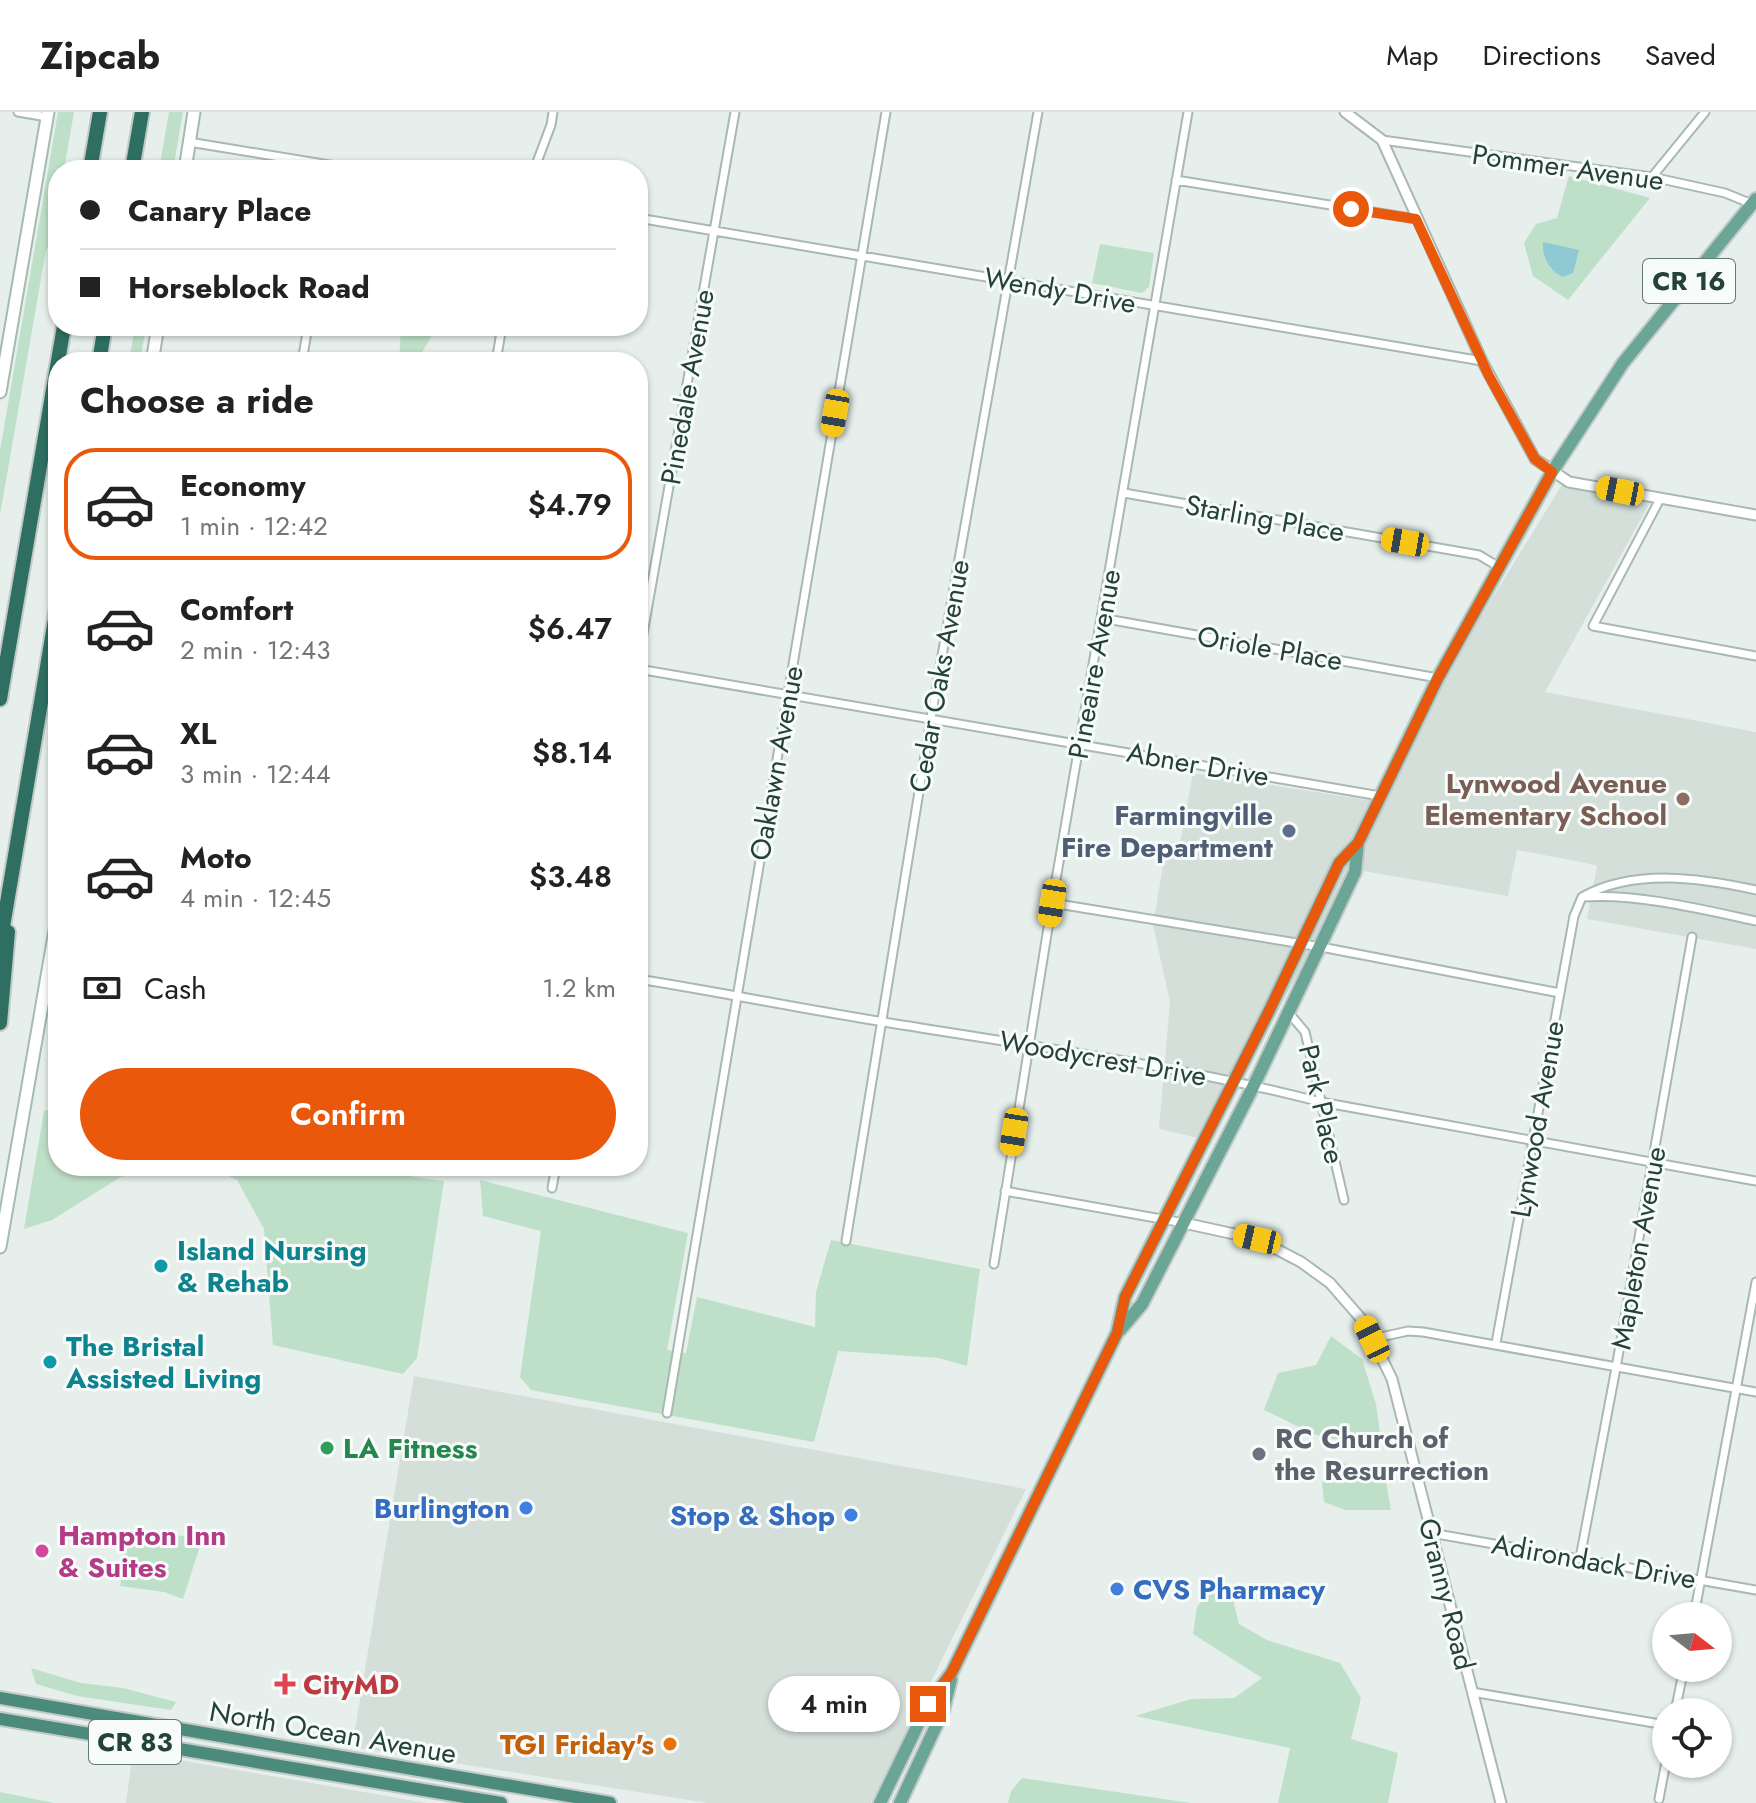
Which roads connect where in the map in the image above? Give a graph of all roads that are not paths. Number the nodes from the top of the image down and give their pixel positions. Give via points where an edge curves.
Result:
1 (18, 112) edge
2 (100, 112) edge
3 (142, 112) edge
4 (194, 112) edge
5 (553, 112) edge
6 (735, 112) edge
7 (886, 112) edge
8 (1038, 112) edge
9 (1188, 112) edge
10 (1705, 112) edge
11 (47, 114) edge
12 (1351, 114) edge
13 (1382, 140) junction
14 (189, 142) junction
15 (92, 160) edge
16 (134, 160) edge
17 (186, 160) edge
18 (291, 160) edge
19 (538, 160) edge
20 (1652, 177) junction
21 (1176, 180) junction
22 (1754, 202) edge
23 (1416, 219) junction
24 (648, 220) edge
25 (714, 231) junction
26 (862, 257) junction
27 (1008, 280) junction
28 (1153, 307) junction
29 (1482, 361) junction
30 (0, 392) edge
31 (48, 419) edge
32 (1552, 472) junction
33 (1124, 493) junction
34 (1660, 499) junction
35 (1756, 515) edge
36 (1499, 567) junction
37 (648, 605) edge
38 (1101, 618) junction
39 (1756, 656) edge
40 (48, 661) edge
41 (648, 671) edge
42 (1438, 678) junction
43 (788, 693) junction
44 (0, 699) edge
45 (931, 718) junction
46 (1079, 744) junction
47 (1380, 796) junction
48 (1358, 843) junction
49 (14, 860) junction
50 (1756, 890) edge
51 (1582, 897) junction
52 (1052, 903) junction
53 (1756, 921) edge
54 (1692, 937) dead end
55 (0, 944) edge
56 (1301, 944) junction
57 (1321, 947) junction
58 (48, 971) edge
59 (648, 981) edge
60 (1560, 993) junction
61 (737, 995) junction
62 (1289, 1013) junction
63 (883, 1022) junction
64 (0, 1023) edge
65 (1028, 1044) junction
66 (1234, 1081) junction
67 (1254, 1085) junction
68 (1321, 1102) junction
69 (1533, 1139) junction
70 (1653, 1163) junction
71 (554, 1176) edge
72 (1756, 1181) edge
73 (552, 1188) dead end
74 (1005, 1191) junction
75 (1344, 1200) dead end
76 (1165, 1220) junction
77 (1184, 1223) junction
78 (846, 1241) dead end
79 (0, 1247) edge
80 (994, 1264) dead end
81 (1756, 1282) edge
82 (1117, 1333) junction
83 (1372, 1339) junction
84 (1496, 1343) junction
85 (1616, 1368) junction
86 (1735, 1389) junction
87 (1756, 1392) edge
88 (667, 1413) dead end
89 (1431, 1533) junction
90 (1580, 1558) junction
91 (1701, 1580) junction
92 (1756, 1590) edge
93 (1697, 1602) edge
94 (952, 1672) junction
95 (0, 1690) edge
96 (1472, 1692) junction
97 (0, 1698) edge
98 (96, 1715) junction
99 (0, 1719) edge
100 (1652, 1722) edge
101 (1663, 1778) edge
102 (1659, 1799) dead end
103 (501, 1803) edge
104 (610, 1803) edge
105 (880, 1803) edge
106 (900, 1803) edge
107 (1501, 1803) edge

1 - 11 street
2 - 15 highway
3 - 16 highway
4 - 14 main road
5 - 19 street
6 - 25 street, Pinedale Avenue
7 - 26 street, Oaklawn Avenue
8 - 27 street, Cedar Oaks Avenue
9 - 21 street, Pineaire Avenue
10 - 20 street
11 - 30 main road
12 - 13 street
13 - 20 street, Pommer Avenue
13 - 23 street
14 - 17 main road
14 - 18 street
20 - 22 street, Pommer Avenue
21 - 23 street
21 - 28 street, Pineaire Avenue
22 - 32 main road, CR 16 via 1623,363
23 - 29 street
24 - 25 street, Wendy Drive
25 - 26 street, Wendy Drive
25 - 37 street, Pinedale Avenue
26 - 27 street, Wendy Drive
26 - 43 street, Oaklawn Avenue
27 - 28 street, Wendy Drive
27 - 45 street, Cedar Oaks Avenue
28 - 29 street, Wendy Drive
28 - 33 street, Pineaire Avenue
29 - 32 street via 1535,459
31 - 44 highway
32 - 34 street via 1569,482
32 - 36 main road, CR 16
33 - 36 street, Starling Place via 1479,555
33 - 38 street, Pineaire Avenue
34 - 35 street
34 - 39 street via 1593,626
36 - 42 main road, CR 16
38 - 42 street, Oriole Place
38 - 46 street, Pineaire Avenue
40 - 49 highway
41 - 43 street, Abner Drive
42 - 47 main road, CR 16
43 - 45 street, Abner Drive
43 - 61 street, Oaklawn Avenue
45 - 46 street, Abner Drive
45 - 63 street, Cedar Oaks Avenue
46 - 47 street, Abner Drive
46 - 52 street, Pineaire Avenue
47 - 48 main road, CR 16
48 - 56 main road, CR 16 via 1339,863
48 - 57 main road, CR 16 via 1355,872
49 - 55 highway
49 - 64 highway
50 - 51 street via 1651,878 1611,884
51 - 53 street via 1607,895
51 - 60 street, Lynwood Avenue
52 - 56 street
52 - 65 street, Pineaire Avenue
54 - 70 street, Mapleton Avenue
56 - 57 street
56 - 66 main road, CR 16
57 - 60 street
57 - 62 main road, CR 16
58 - 79 main road
59 - 61 street, Woodycrest Drive
60 - 69 street, Lynwood Avenue
61 - 63 street, Woodycrest Drive
61 - 88 street, Oaklawn Avenue
62 - 67 main road, CR 16
62 - 68 street, Park Place via 1305,1032
63 - 65 street, Woodycrest Drive
63 - 78 street, Cedar Oaks Avenue
65 - 66 street, Woodycrest Drive
65 - 74 street, Pineaire Avenue
66 - 67 street, Woodycrest Drive
66 - 76 main road, CR 16
67 - 68 street, Woodycrest Drive
67 - 77 main road, CR 16
68 - 69 street, Woodycrest Drive
68 - 75 street, Park Place
69 - 70 street, Woodycrest Drive
69 - 84 street, Lynwood Avenue
70 - 72 street, Woodycrest Drive
70 - 85 street, Mapleton Avenue
71 - 73 street
74 - 76 street
74 - 80 street, Pineaire Avenue
76 - 77 street
76 - 82 main road, CR 16 via 1125,1297
77 - 82 main road, CR 16 via 1142,1304
77 - 83 street, Granny Road via 1257,1239 1301,1262 1348,1302
81 - 86 street
82 - 94 main road, CR 16
83 - 84 street via 1408,1331
83 - 89 street, Granny Road via 1392,1379
84 - 85 street
85 - 86 street
85 - 90 street, Mapleton Avenue
86 - 87 street
86 - 91 street
89 - 90 street, Adirondack Drive
89 - 96 street, Granny Road
90 - 91 street, Adirondack Drive
91 - 92 street, Adirondack Drive
91 - 93 street
94 - 105 main road, CR 16 via 928,1704
94 - 106 main road, CR 16 via 943,1711
95 - 98 highway
96 - 100 street
96 - 107 street, Granny Road
97 - 98 highway, North Ocean Avenue / CR 83
98 - 104 highway, North Ocean Avenue / CR 83
99 - 103 highway, North Ocean Avenue / CR 83
101 - 102 street

